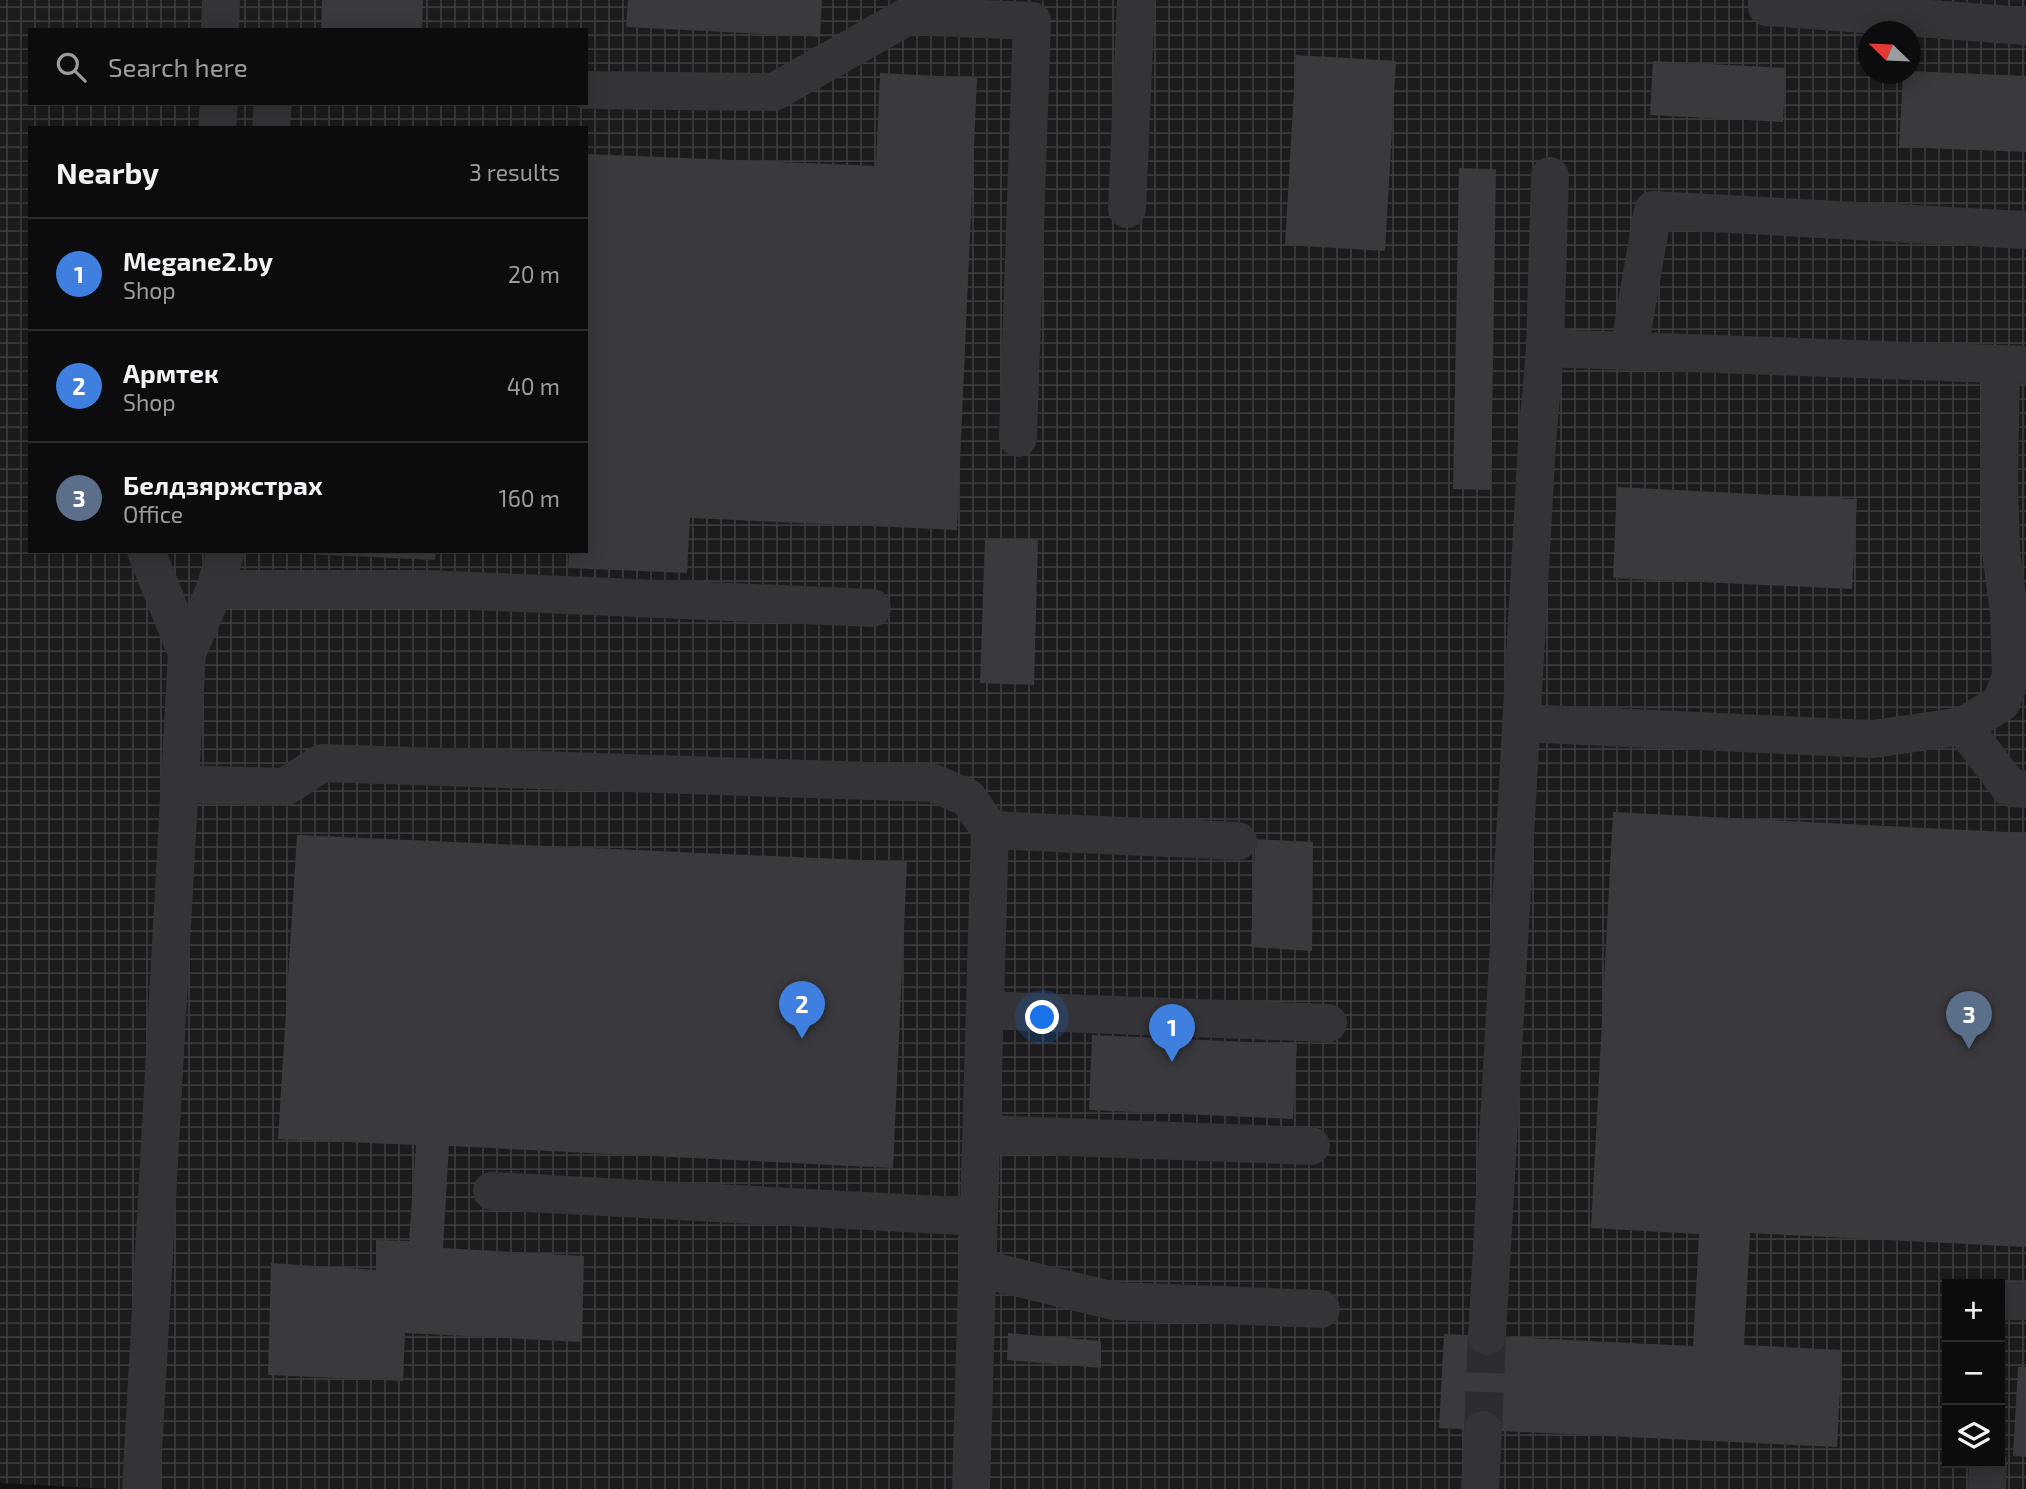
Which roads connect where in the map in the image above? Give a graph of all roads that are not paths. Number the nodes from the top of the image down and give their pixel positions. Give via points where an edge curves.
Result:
1 (221, 0) edge
2 (1136, 0) edge
3 (1768, 0) edge
4 (2018, 17) edge
5 (220, 28) edge
6 (588, 90) edge
7 (219, 105) edge
8 (272, 105) edge
9 (217, 126) edge
10 (271, 126) edge
11 (1550, 176) dead end
12 (1127, 209) dead end
13 (2026, 230) edge
14 (1545, 348) junction
15 (1629, 350) junction
16 (2013, 364) edge
17 (1018, 438) dead end
18 (2012, 482) edge
19 (147, 553) edge
20 (225, 553) edge
21 (215, 589) junction
22 (872, 608) dead end
23 (2018, 633) edge
24 (187, 653) junction
25 (1521, 723) junction
26 (1963, 726) junction
27 (179, 785) junction
28 (2026, 789) edge
29 (990, 830) junction
30 (1238, 841) dead end
31 (985, 1010) junction
32 (1328, 1023) dead end
33 (982, 1134) junction
34 (1311, 1146) dead end
35 (492, 1191) dead end
36 (979, 1217) junction
37 (978, 1268) junction
38 (2005, 1301) edge
39 (2026, 1301) edge
40 (1321, 1309) dead end
41 (1487, 1336) tunnel mouth
42 (1483, 1430) tunnel mouth
43 (1988, 1468) edge
44 (141, 1489) edge
45 (971, 1489) edge
46 (1480, 1489) edge
47 (1987, 1489) edge

1 - 5 lane
2 - 12 lane
3 - 4 lane via 1767,7
6 - 17 lane via 774,92 908,16 1032,21
7 - 9 lane
8 - 10 lane
11 - 14 lane
13 - 15 lane via 1653,210
14 - 15 lane
14 - 25 lane
15 - 16 lane
16 - 18 lane
18 - 23 lane via 2001,552 2009,612
19 - 24 lane
20 - 21 lane
21 - 22 lane via 425,589
21 - 24 lane
23 - 26 lane via 2001,703
24 - 27 lane
25 - 26 lane via 1873,739
25 - 41 lane
26 - 28 lane via 2010,788
27 - 29 lane via 285,787 322,763 933,783 968,798
27 - 44 lane
29 - 30 lane
29 - 31 lane
31 - 32 lane
31 - 33 lane
33 - 34 lane
33 - 36 lane
35 - 36 lane
36 - 37 lane
37 - 40 lane via 1114,1301
37 - 45 lane
38 - 39 lane
42 - 46 lane
43 - 47 lane

